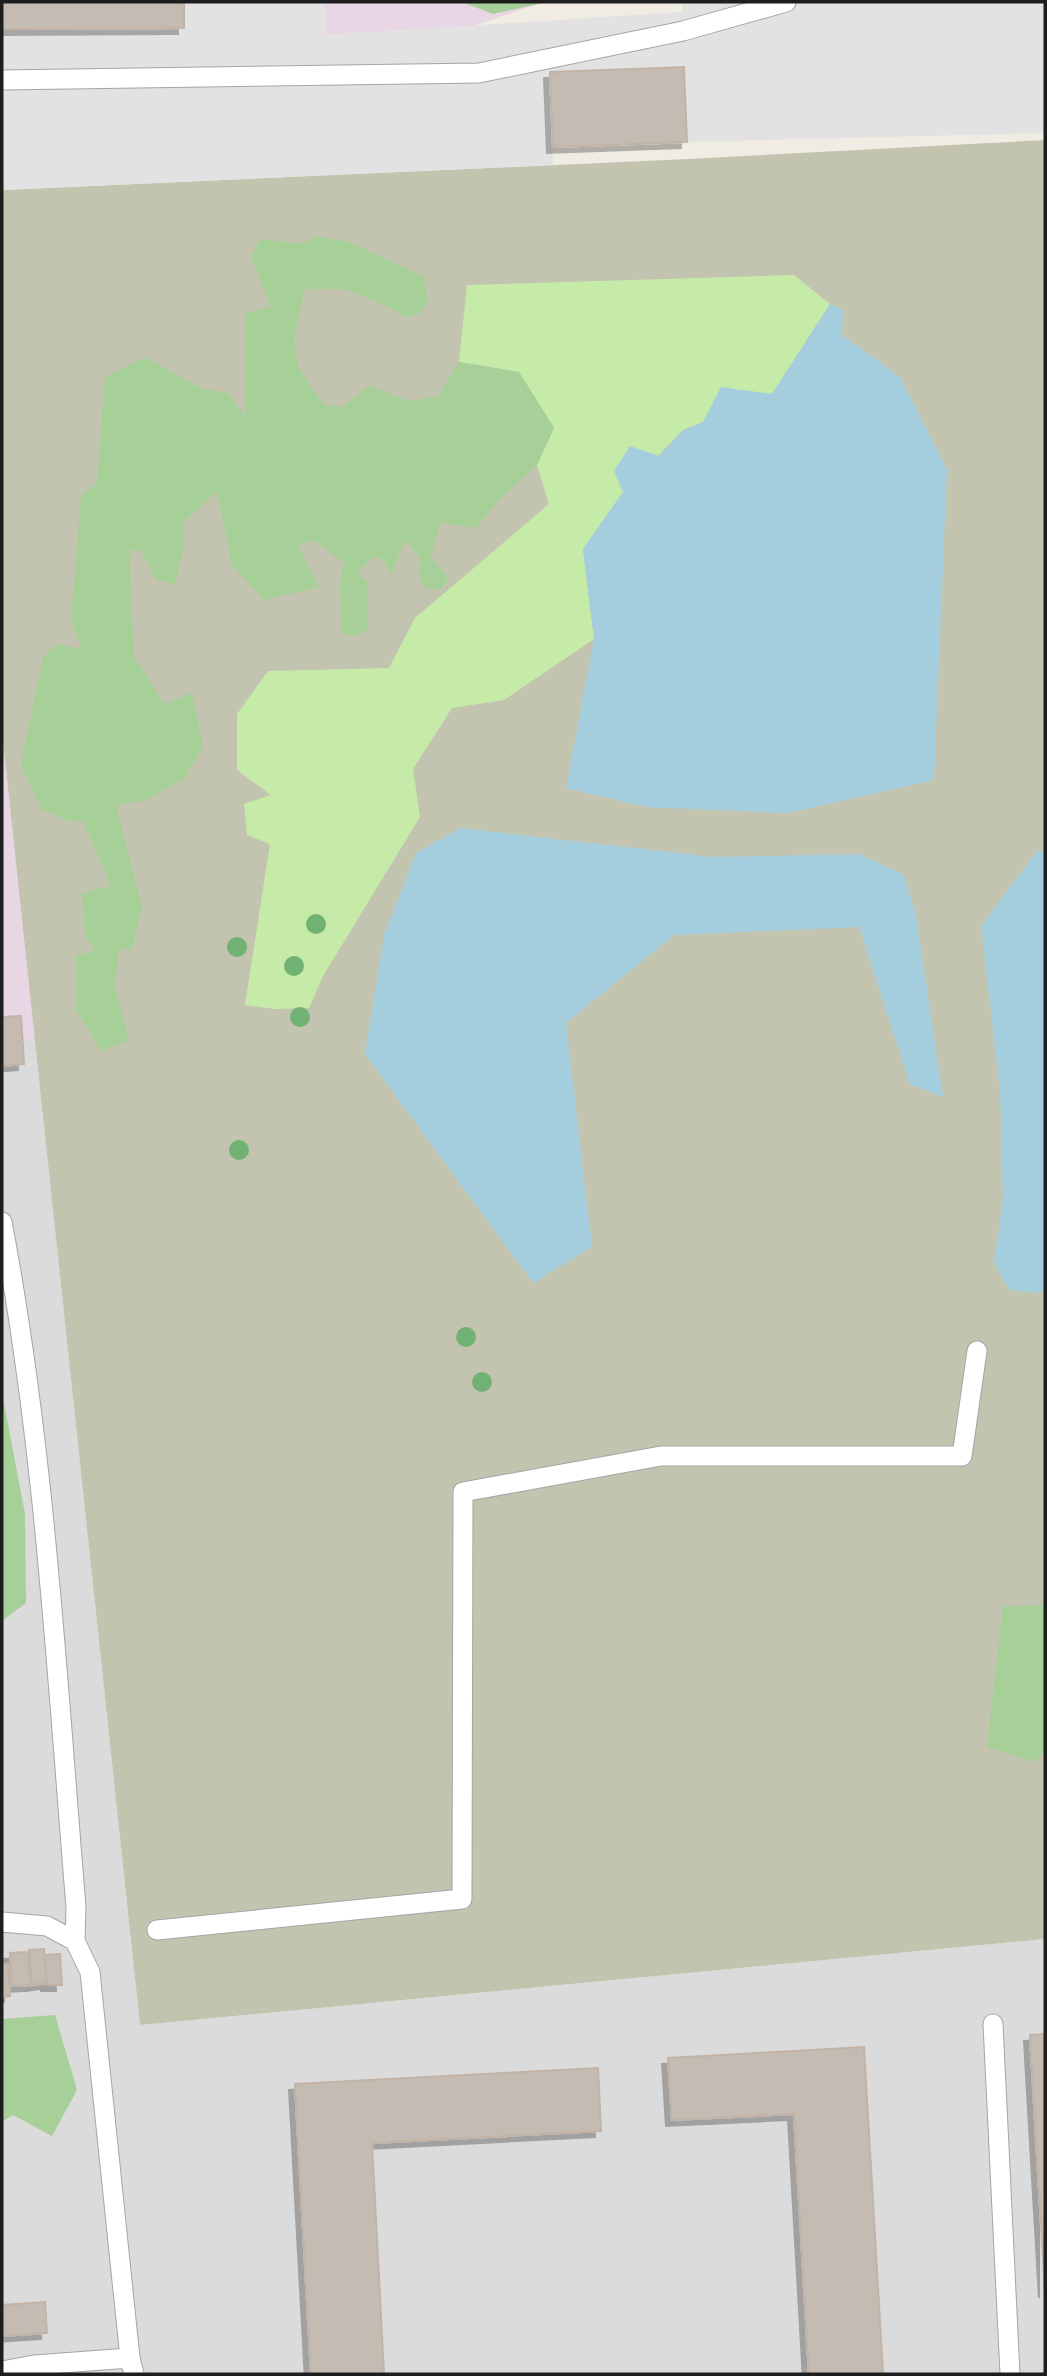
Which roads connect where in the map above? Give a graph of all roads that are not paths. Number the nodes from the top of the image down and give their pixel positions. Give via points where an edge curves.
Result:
1 (786, 2) edge
2 (2, 80) edge
3 (2, 1222) edge
4 (977, 1351) dead end
5 (2, 1922) edge
6 (158, 1930) dead end
7 (75, 1941) junction
8 (993, 2024) dead end
9 (132, 2366) edge
10 (2, 2371) edge
11 (1010, 2374) edge

1 - 2 lane via 683,31 479,73
3 - 7 lane via 41,1481 76,1907
4 - 6 lane via 962,1456 661,1456 463,1492 462,1899
5 - 7 lane via 47,1926
7 - 9 lane via 90,1972
8 - 11 lane
9 - 10 lane via 34,2365

